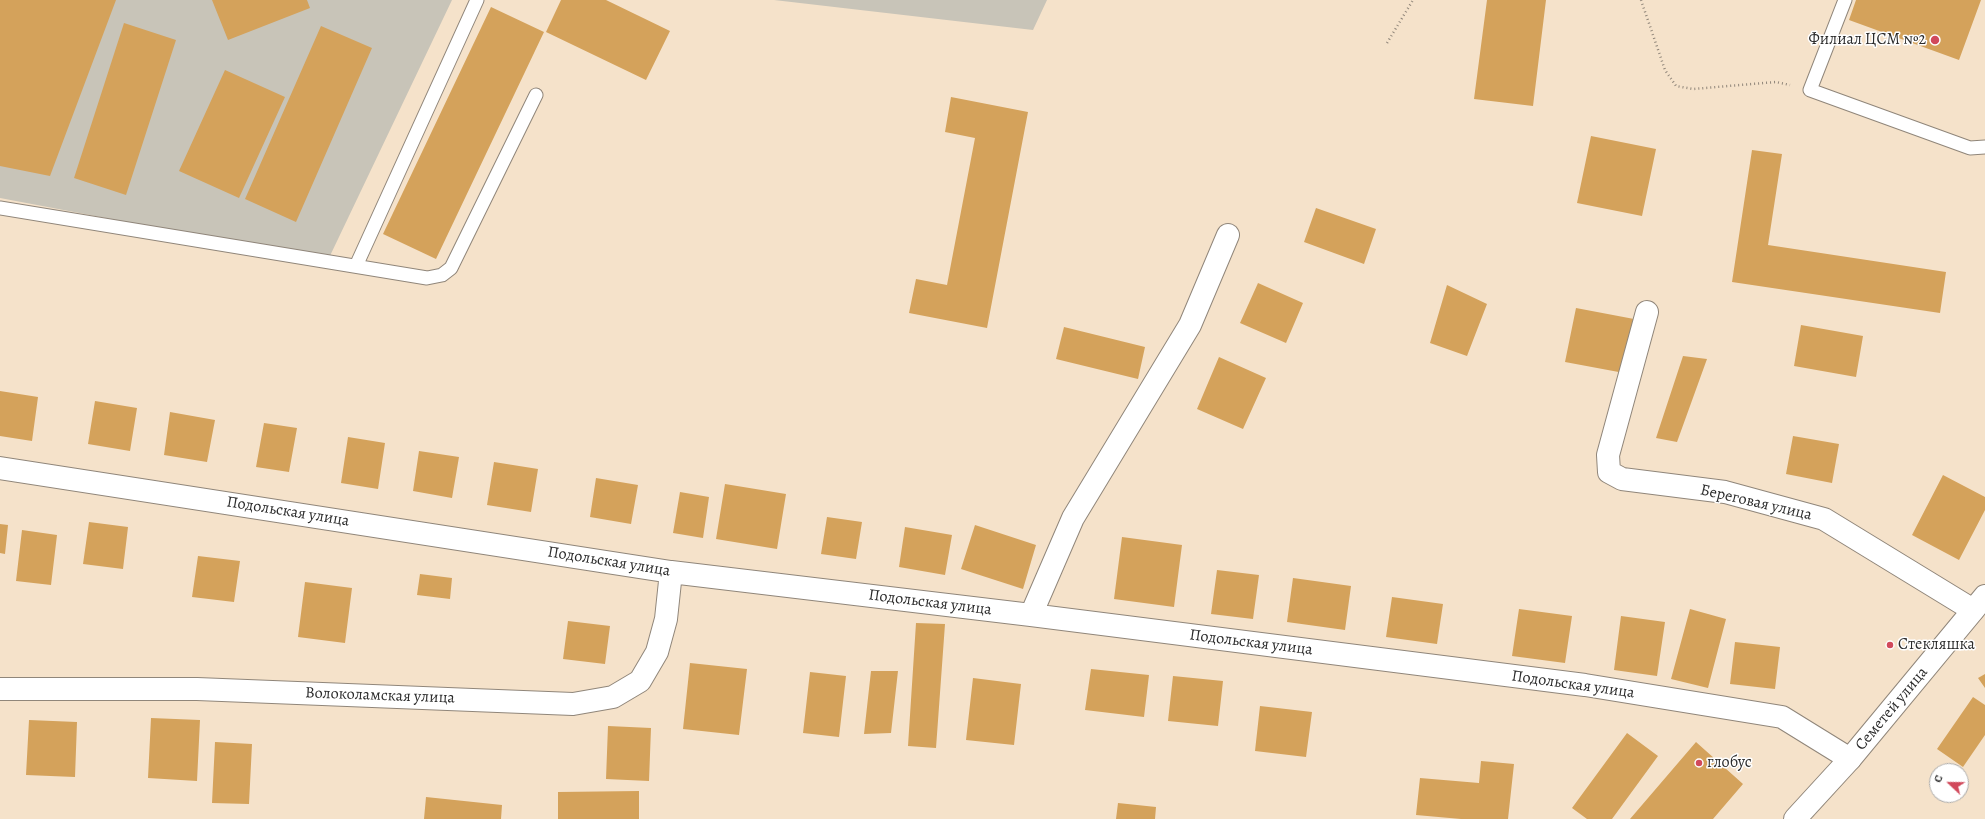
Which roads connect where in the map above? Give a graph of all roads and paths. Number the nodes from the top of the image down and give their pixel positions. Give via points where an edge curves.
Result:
1 (477, 0) edge
2 (1413, 0) edge
3 (1641, 0) edge
4 (1845, 0) edge
5 (1387, 43) dead end
6 (1810, 90) junction
7 (536, 95) dead end
8 (1985, 147) edge
9 (0, 208) edge
10 (1228, 235) dead end
11 (356, 266) junction
12 (1647, 312) dead end
13 (0, 468) edge
14 (671, 572) junction
15 (1979, 603) edge
16 (1031, 615) junction
17 (0, 690) edge
18 (1850, 759) junction
19 (1798, 816) edge

1 - 11 lane
2 - 5 path
3 - 6 path via 1665,70 1676,86 1693,89 1776,82
4 - 6 lane
6 - 8 lane via 1970,148
7 - 11 lane via 451,268 442,275 427,278
9 - 11 lane
10 - 16 street via 1190,325 1073,518
12 - 15 street, Береговая улица via 1608,455 1608,472 1622,479 1725,492 1824,519
13 - 14 street, Подольская улица
14 - 16 street, Подольская улица
14 - 17 street, Волоколамская улица via 666,619 657,652 640,681 613,697 573,704 197,689
15 - 18 street, Семетей улица
16 - 18 street, Подольская улица via 1585,685 1782,717
18 - 19 street, Семетей улица

